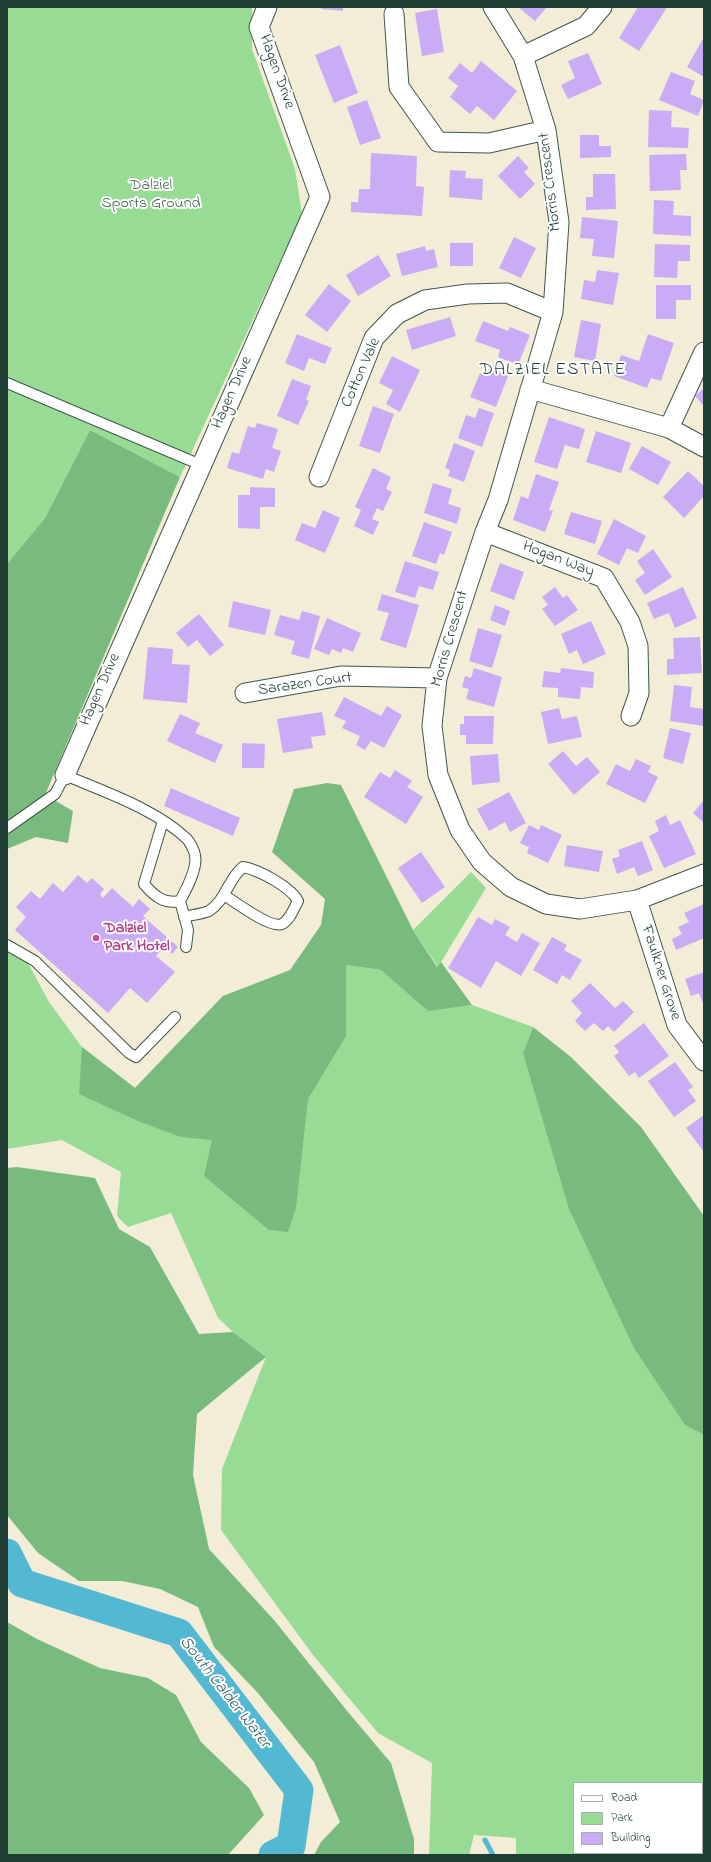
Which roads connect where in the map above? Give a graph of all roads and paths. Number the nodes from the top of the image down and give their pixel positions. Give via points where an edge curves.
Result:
1 (267, 7) edge
2 (493, 7) edge
3 (602, 7) edge
4 (394, 14) dead end
5 (523, 56) junction
6 (546, 130) junction
7 (553, 312) junction
8 (704, 352) edge
9 (7, 383) edge
10 (530, 389) junction
11 (669, 428) junction
12 (704, 447) edge
13 (201, 465) junction
14 (319, 477) dead end
15 (485, 532) junction
16 (437, 678) junction
17 (245, 694) dead end
18 (631, 716) dead end
19 (65, 775) junction
20 (162, 821) junction
21 (7, 828) edge
22 (704, 874) edge
23 (224, 896) junction
24 (637, 900) junction
25 (180, 901) junction
26 (184, 917) junction
27 (7, 945) edge
28 (186, 947) dead end
29 (175, 1017) dead end
30 (704, 1061) edge

1 - 13 street, Hagen Drive via 259,27 320,196
2 - 5 street, Morris Crescent
3 - 5 street via 586,26
4 - 6 street via 399,87 438,142 489,143
5 - 6 street, Morris Crescent
6 - 7 street, Morris Crescent via 559,222
7 - 10 street, Morris Crescent
7 - 14 street, Cotton Vale via 507,293 468,294 425,300 397,314 374,338
8 - 11 street
9 - 13 lane
10 - 11 street
10 - 15 street, Morris Crescent via 498,500
11 - 12 street
13 - 19 street, Hagen Drive
15 - 16 street, Morris Crescent
15 - 18 street, Hogan Way via 604,578 630,622 638,646 639,694
16 - 17 street, Sarazen Court via 341,676
16 - 24 street, Morris Crescent via 432,726 438,775 460,830 482,862 511,887 546,904 580,909
19 - 20 lane
19 - 21 lane via 55,794
20 - 25 lane via 188,840 196,856 193,872
20 - 25 lane via 144,884 152,894 170,903
22 - 24 street, Morris Crescent
23 - 23 lane via 237,872 243,867 254,869 295,894 298,901 288,919 281,924 271,924
23 - 26 lane via 208,911
24 - 30 street, Faulkner Grove via 676,1025
25 - 26 lane
26 - 28 lane via 188,930
27 - 29 lane via 35,961 136,1057

